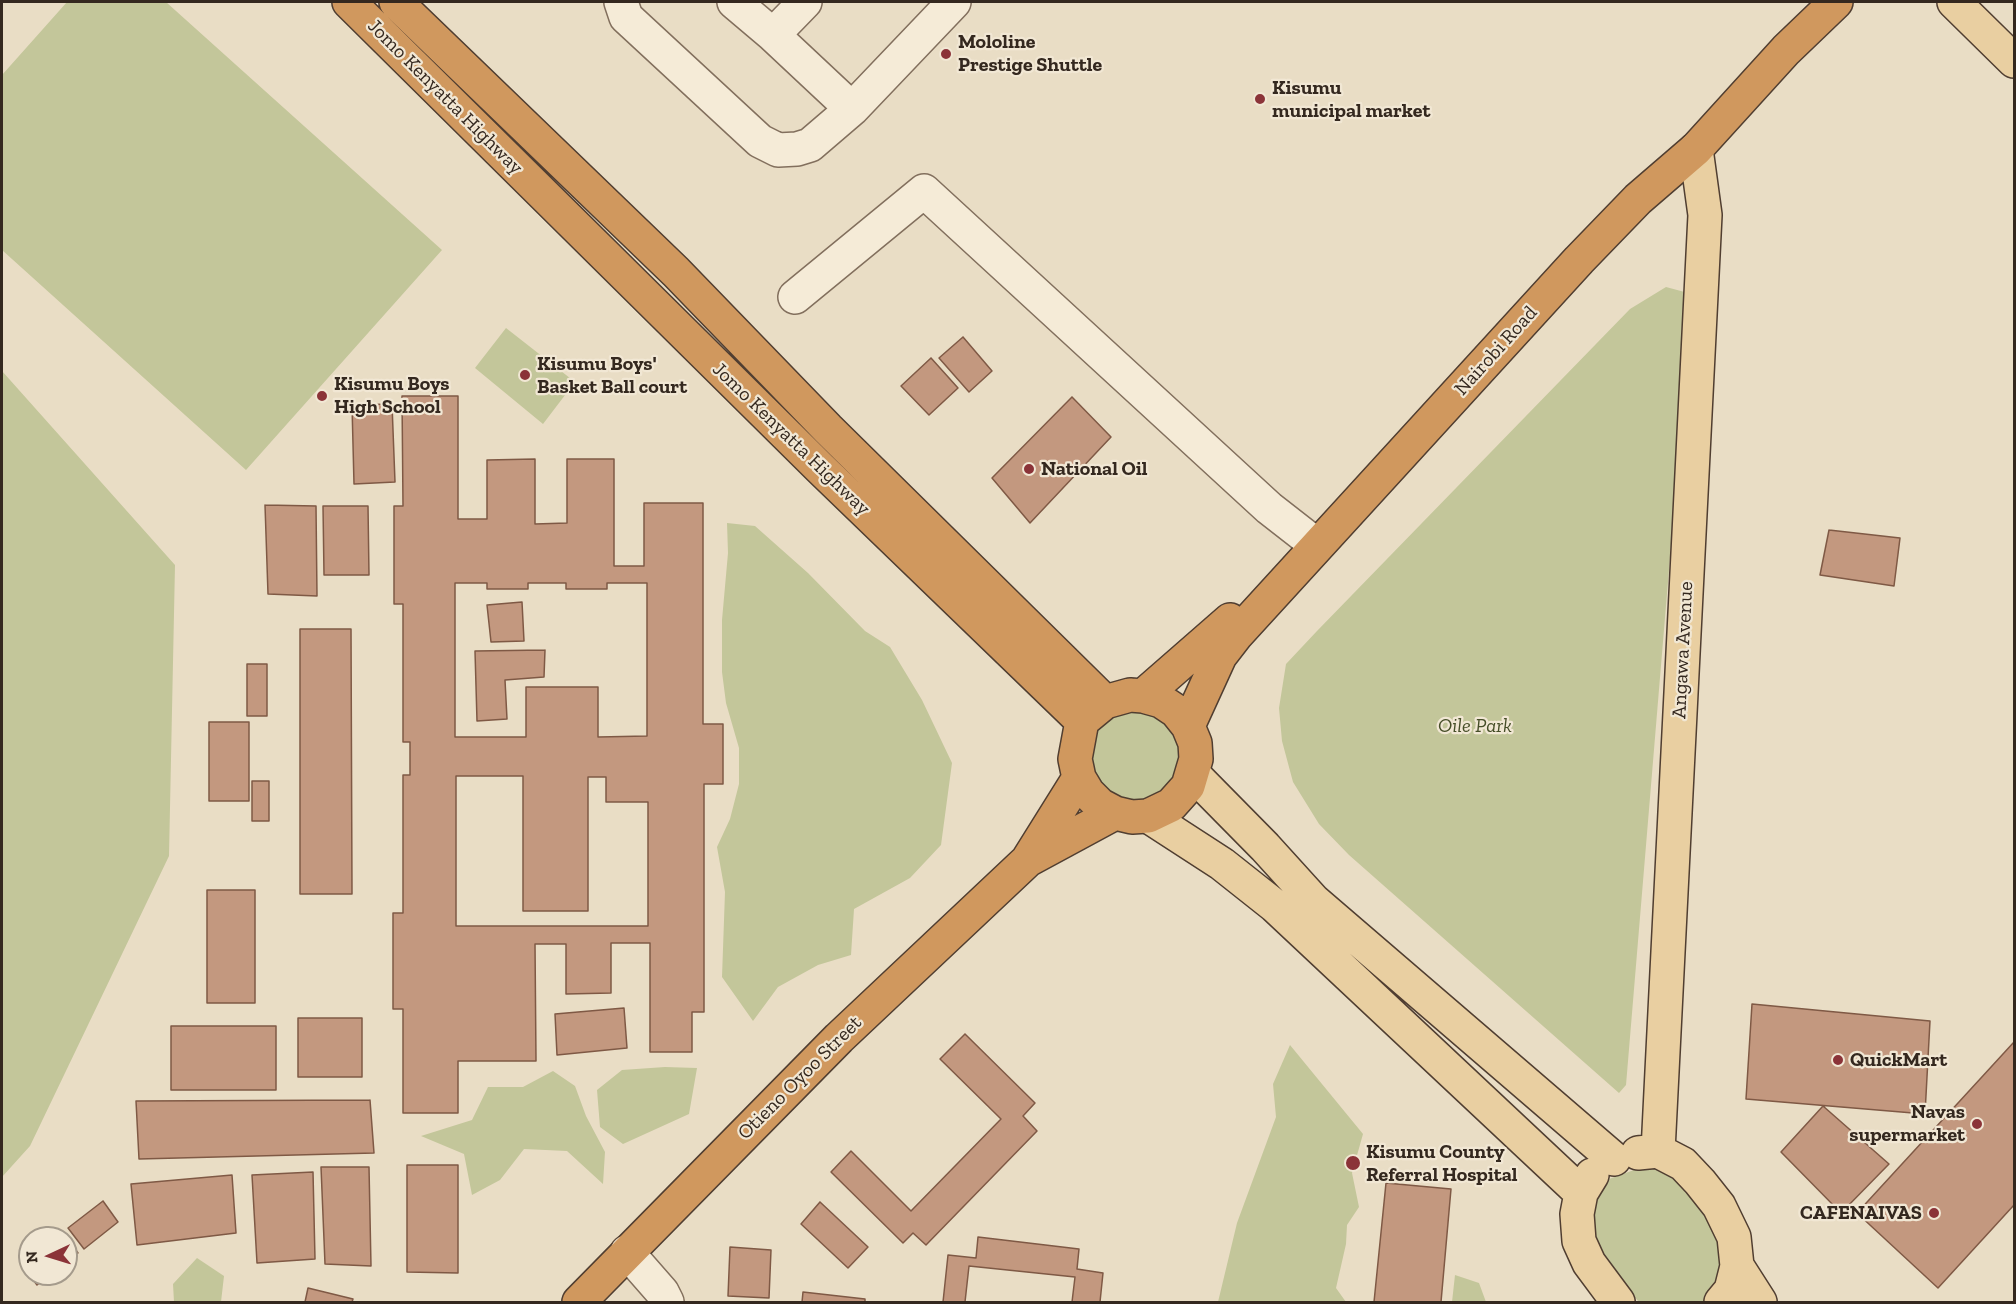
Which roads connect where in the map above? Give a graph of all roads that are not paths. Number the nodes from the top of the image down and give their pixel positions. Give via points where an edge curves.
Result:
1 (349, 2) edge
2 (621, 2) edge
3 (734, 2) edge
4 (805, 2) edge
5 (954, 2) edge
6 (1826, 2) edge
7 (1836, 2) edge
8 (1954, 2) edge
9 (400, 3) edge
10 (378, 29) junction
11 (773, 35) junction
12 (2014, 61) edge
13 (852, 109) junction
14 (1696, 149) junction
15 (676, 272) junction
16 (795, 297) dead end
17 (647, 298) junction
18 (1310, 540) junction
19 (1143, 696) junction
20 (1094, 711) junction
21 (1188, 726) junction
22 (1193, 774) junction
23 (1079, 778) junction
24 (1115, 813) junction
25 (1148, 816) junction
26 (1028, 860) junction
27 (1658, 1151) junction
28 (1614, 1159) junction
29 (1581, 1193) junction
30 (627, 1252) junction
31 (1737, 1266) junction
32 (579, 1302) edge
33 (667, 1302) edge
34 (1618, 1302) edge
35 (1721, 1302) edge
36 (1760, 1302) edge

1 - 10 highway, Jomo Kenyatta Highway
2 - 13 street via 626,18 760,141 778,150 810,145
3 - 11 street
4 - 11 street
5 - 13 street
6 - 18 highway, Nairobi Road via 1695,142 1624,208
7 - 14 highway, Nairobi Road via 1786,50
8 - 12 main road
9 - 10 street
9 - 15 highway, Jomo Kenyatta Highway
10 - 17 highway, Jomo Kenyatta Highway
11 - 13 street
14 - 21 highway, Nairobi Road via 1638,199 1579,260 1238,634 1220,656
14 - 27 main road, Angawa Avenue via 1705,215
15 - 17 highway
15 - 20 highway, Jomo Kenyatta Highway
16 - 18 street via 924,191 1269,508
17 - 20 highway, Jomo Kenyatta Highway
18 - 19 highway, Nairobi Road via 1228,622
19 - 20 highway via 1130,695
19 - 21 highway via 1161,701
20 - 23 highway via 1076,759
21 - 22 highway via 1195,743
22 - 25 highway via 1171,805
22 - 28 main road via 1314,901
23 - 24 highway via 1100,805
23 - 26 highway
24 - 25 highway
24 - 26 highway
25 - 29 main road via 1222,864 1275,906
26 - 30 highway, Otieno Oyoo Street via 847,1030
27 - 28 main road
27 - 31 main road via 1683,1164 1719,1206 1734,1237
28 - 29 main road via 1592,1175
29 - 34 main road via 1577,1214 1579,1240 1588,1263
30 - 32 highway, Otieno Oyoo Street
30 - 33 street
31 - 35 main road via 1731,1290
31 - 36 main road

